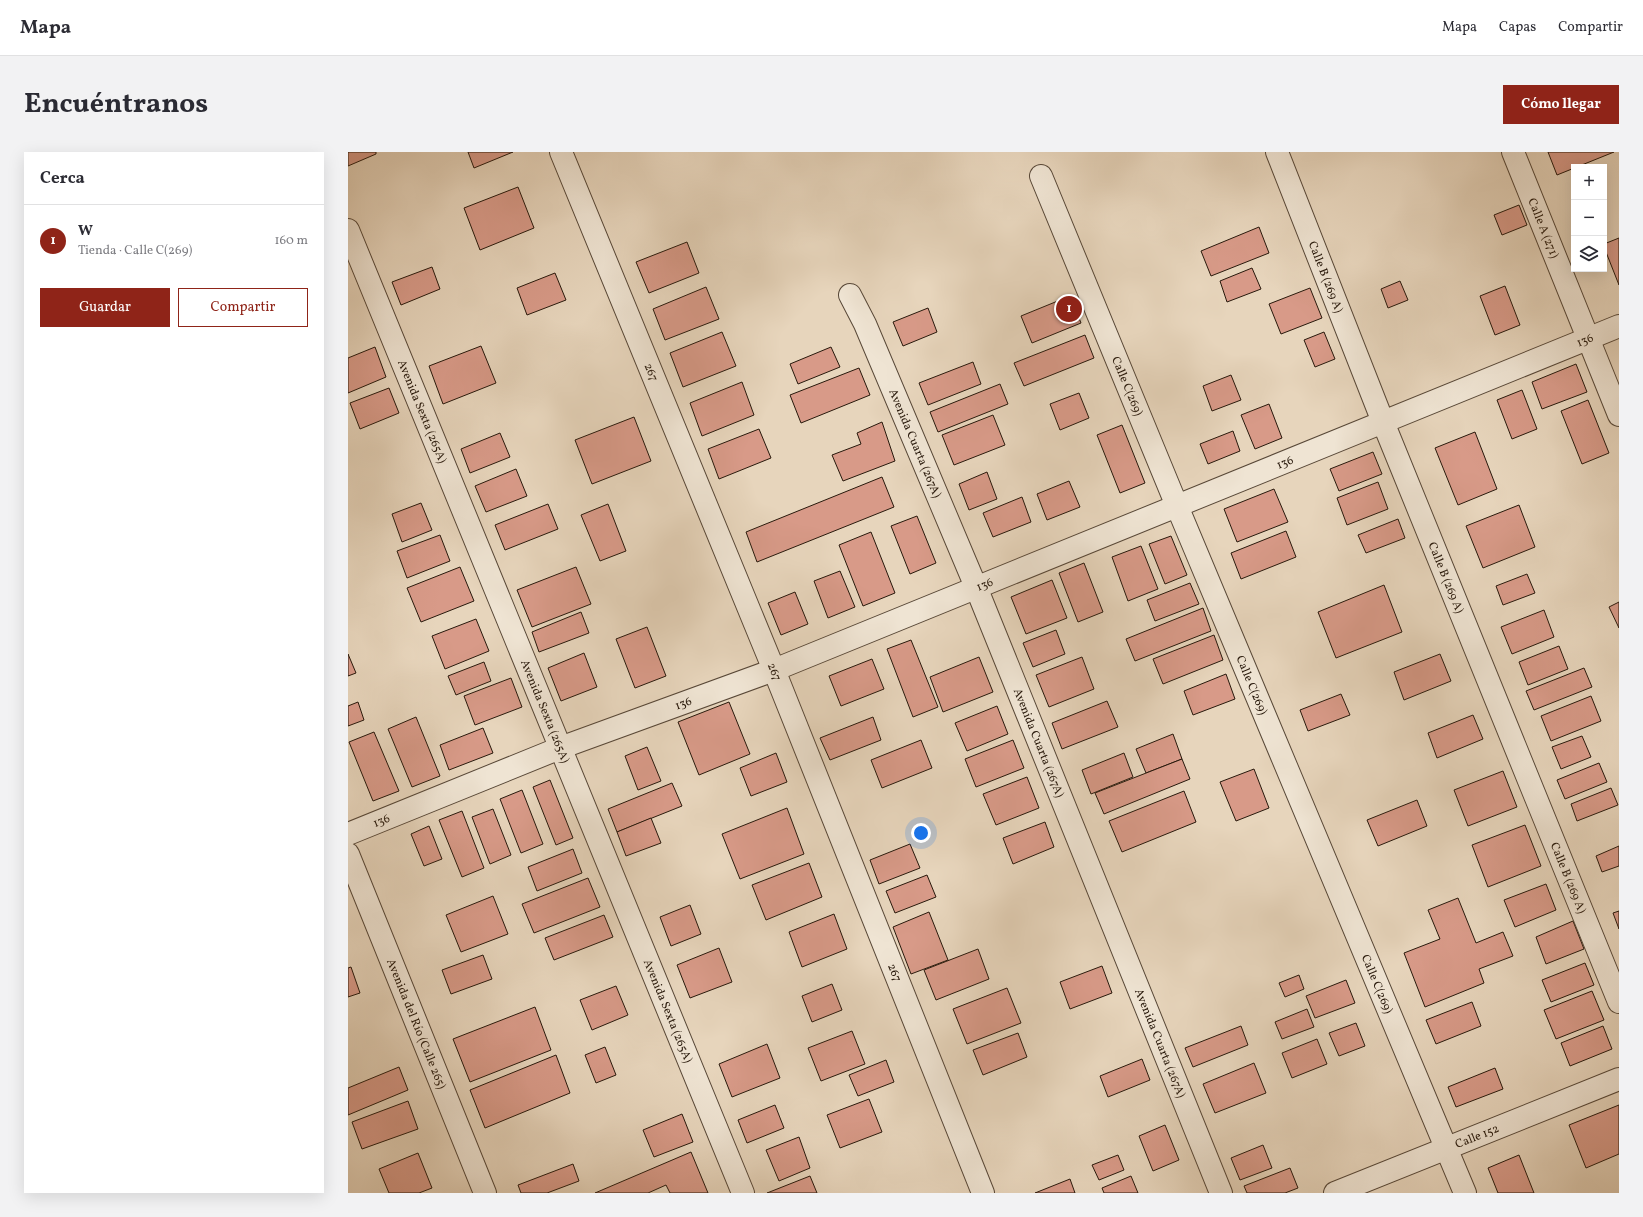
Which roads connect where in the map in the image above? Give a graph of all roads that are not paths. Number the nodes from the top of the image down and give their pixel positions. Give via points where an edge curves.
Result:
1 (561, 152) edge
2 (1277, 152) edge
3 (1513, 152) edge
4 (1041, 176) dead end
5 (348, 230) edge
6 (850, 296) dead end
7 (1619, 326) edge
8 (1587, 339) junction
9 (1619, 415) edge
10 (1383, 422) junction
11 (1176, 506) junction
12 (976, 587) junction
13 (774, 670) junction
14 (560, 748) junction
15 (348, 834) edge
16 (348, 854) edge
17 (1619, 1002) edge
18 (1619, 1079) edge
19 (1447, 1148) junction
20 (485, 1193) edge
21 (743, 1193) edge
22 (983, 1193) edge
23 (1221, 1193) edge
24 (1335, 1193) edge
25 (1465, 1193) edge

1 - 13 street, 267
2 - 10 street, Calle B (269 A)
3 - 8 street, Calle A (271)
4 - 11 street, Calle C(269)
5 - 14 street, Avenida Sexta (265A)
6 - 12 street, Avenida Cuarta (267A) via 865,324
7 - 8 street, 136
8 - 9 street, Calle A (271)
8 - 10 street, 136
10 - 11 street, 136
10 - 17 street, Calle B (269 A)
11 - 12 street, 136
11 - 19 street, Calle C(269)
12 - 13 street, 136
12 - 23 street, Avenida Cuarta (267A)
13 - 14 street, 136
13 - 22 street, 267
14 - 15 street, 136
14 - 21 street, Avenida Sexta (265A)
16 - 20 street, Avenida del Río (Calle 265)
18 - 19 street, Calle 152
19 - 24 street, Calle 152
19 - 25 street, Calle C(269)

